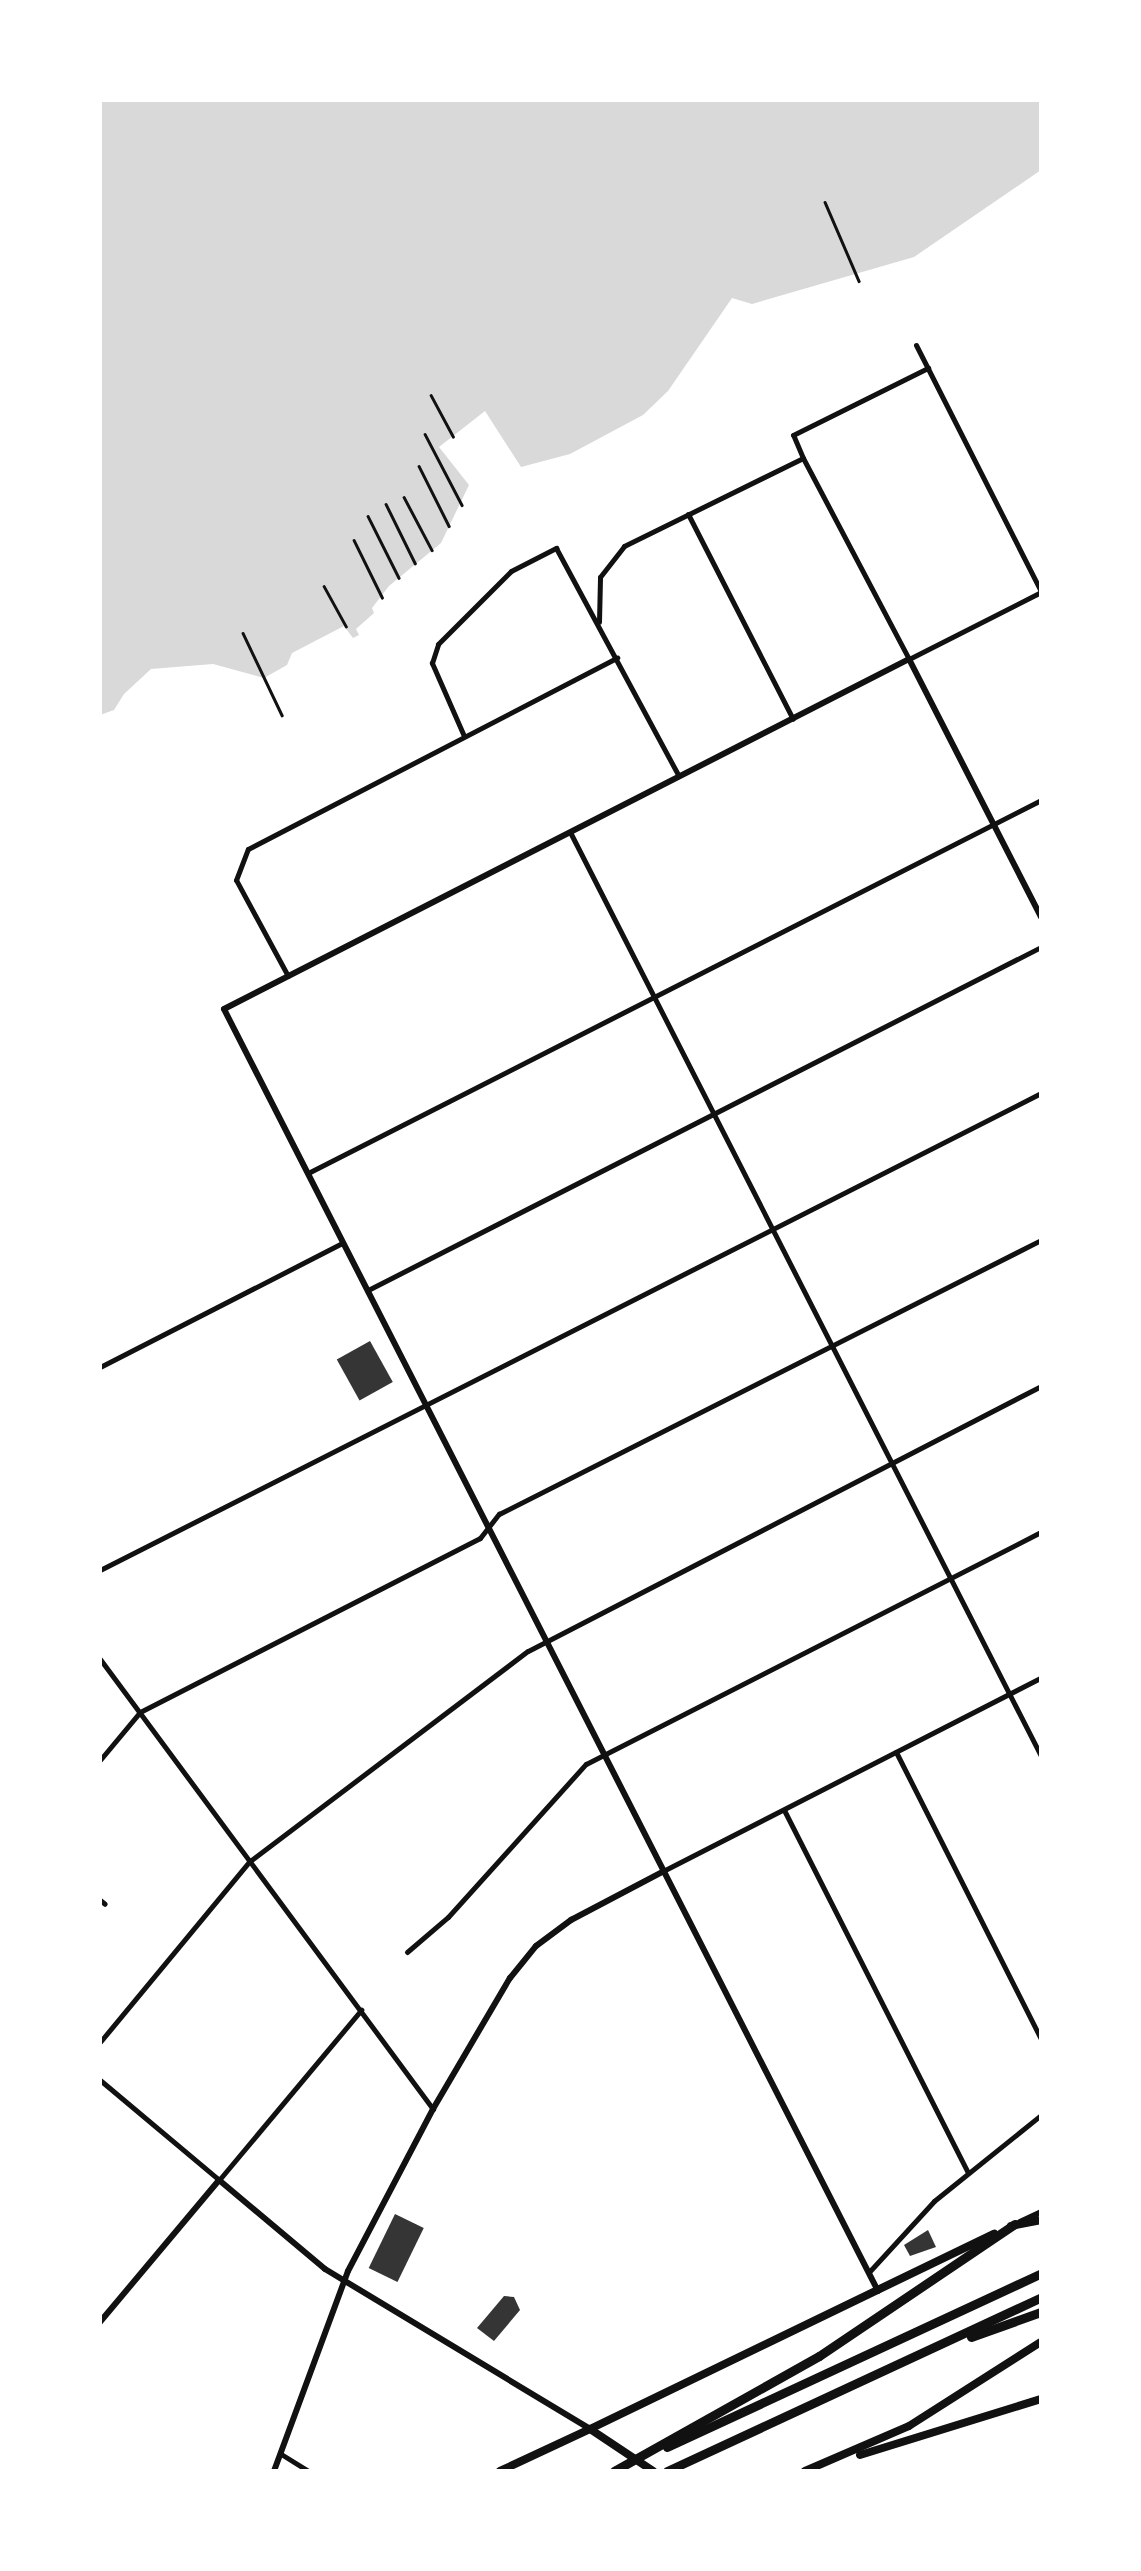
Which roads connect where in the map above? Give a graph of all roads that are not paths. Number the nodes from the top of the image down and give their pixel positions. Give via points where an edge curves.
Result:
1 (916, 345) dead end
2 (928, 368) junction
3 (803, 458) junction
4 (688, 514) junction
5 (1041, 592) edge
6 (599, 625) junction
7 (617, 658) junction
8 (909, 659) junction
9 (793, 718) junction
10 (464, 736) junction
11 (679, 776) junction
12 (1041, 800) edge
13 (994, 824) junction
14 (570, 832) junction
15 (1041, 916) edge
16 (1041, 947) edge
17 (288, 976) junction
18 (654, 998) junction
19 (1041, 1094) edge
20 (711, 1115) junction
21 (308, 1174) junction
22 (773, 1230) junction
23 (1041, 1240) edge
24 (344, 1242) junction
25 (368, 1290) junction
26 (832, 1347) junction
27 (100, 1367) edge
28 (1041, 1386) edge
29 (426, 1403) junction
30 (891, 1463) junction
31 (489, 1527) junction
32 (1041, 1532) edge
33 (100, 1570) edge
34 (950, 1578) junction
35 (547, 1640) junction
36 (100, 1658) edge
37 (1041, 1678) edge
38 (1010, 1694) junction
39 (140, 1712) junction
40 (896, 1752) junction
41 (605, 1754) junction
42 (1041, 1756) edge
43 (100, 1760) edge
44 (784, 1810) junction
45 (250, 1861) junction
46 (664, 1870) junction
47 (407, 1952) dead end
48 (361, 2010) junction
49 (1041, 2039) edge
50 (100, 2042) edge
51 (100, 2080) edge
52 (432, 2109) junction
53 (1041, 2115) edge
54 (968, 2172) junction
55 (218, 2180) junction
56 (1041, 2212) edge
57 (1041, 2220) edge
58 (1015, 2224) junction
59 (869, 2272) junction
60 (1041, 2273) edge
61 (344, 2282) junction
62 (878, 2291) junction
63 (1041, 2297) edge
64 (1041, 2312) edge
65 (100, 2322) edge
66 (1041, 2342) edge
67 (916, 2357) junction
68 (1041, 2399) edge
69 (590, 2429) junction
70 (280, 2454) junction
71 (823, 2468) edge
72 (274, 2471) edge
73 (308, 2471) edge
74 (500, 2471) edge
75 (614, 2471) edge
76 (654, 2471) edge
77 (667, 2471) edge
78 (805, 2471) edge

1 - 2 street
2 - 3 street via 793,435
2 - 5 street
3 - 4 street
3 - 8 street
4 - 6 street via 610,559 600,576
4 - 9 street
5 - 8 street
6 - 7 street
6 - 10 street via 556,548 511,571 438,644 432,662
7 - 10 street
7 - 11 street
8 - 9 street
8 - 13 street
9 - 11 street
10 - 17 street via 248,849 236,880
11 - 14 street
12 - 13 street
13 - 15 street
13 - 18 street
14 - 17 street
14 - 18 street
16 - 20 street
17 - 21 street via 224,1009
18 - 20 street
18 - 21 street
19 - 22 street
20 - 22 street
20 - 25 street
21 - 24 street
22 - 26 street
22 - 29 street
23 - 26 street
24 - 25 street
24 - 27 street
25 - 29 street
26 - 30 street
26 - 31 street via 497,1515
28 - 30 street
29 - 31 street
29 - 33 street
30 - 34 street
30 - 35 street
31 - 35 street
31 - 39 street via 480,1538
32 - 34 street
34 - 38 street
34 - 41 street
35 - 41 street
35 - 45 street
36 - 39 street
37 - 38 street
38 - 40 street
38 - 42 street
39 - 43 street
39 - 45 street
40 - 44 street
40 - 49 street
41 - 46 street
41 - 47 street via 586,1764 448,1917
44 - 46 street
44 - 54 street
45 - 48 street
45 - 50 street
46 - 52 street via 570,1920 520,1962
46 - 59 street
48 - 52 street
48 - 55 street
51 - 55 street
52 - 61 street
53 - 54 street
54 - 59 street
55 - 61 street
55 - 65 street
56 - 58 street
57 - 58 main road
58 - 62 main road
58 - 75 highway via 819,2356
59 - 62 street
60 - 75 highway
61 - 69 street
61 - 70 street
62 - 69 main road
63 - 67 highway
64 - 67 highway
66 - 71 main road via 909,2426
67 - 77 highway
68 - 71 main road
69 - 74 main road
69 - 76 main road
70 - 72 street
70 - 73 street
71 - 78 main road

